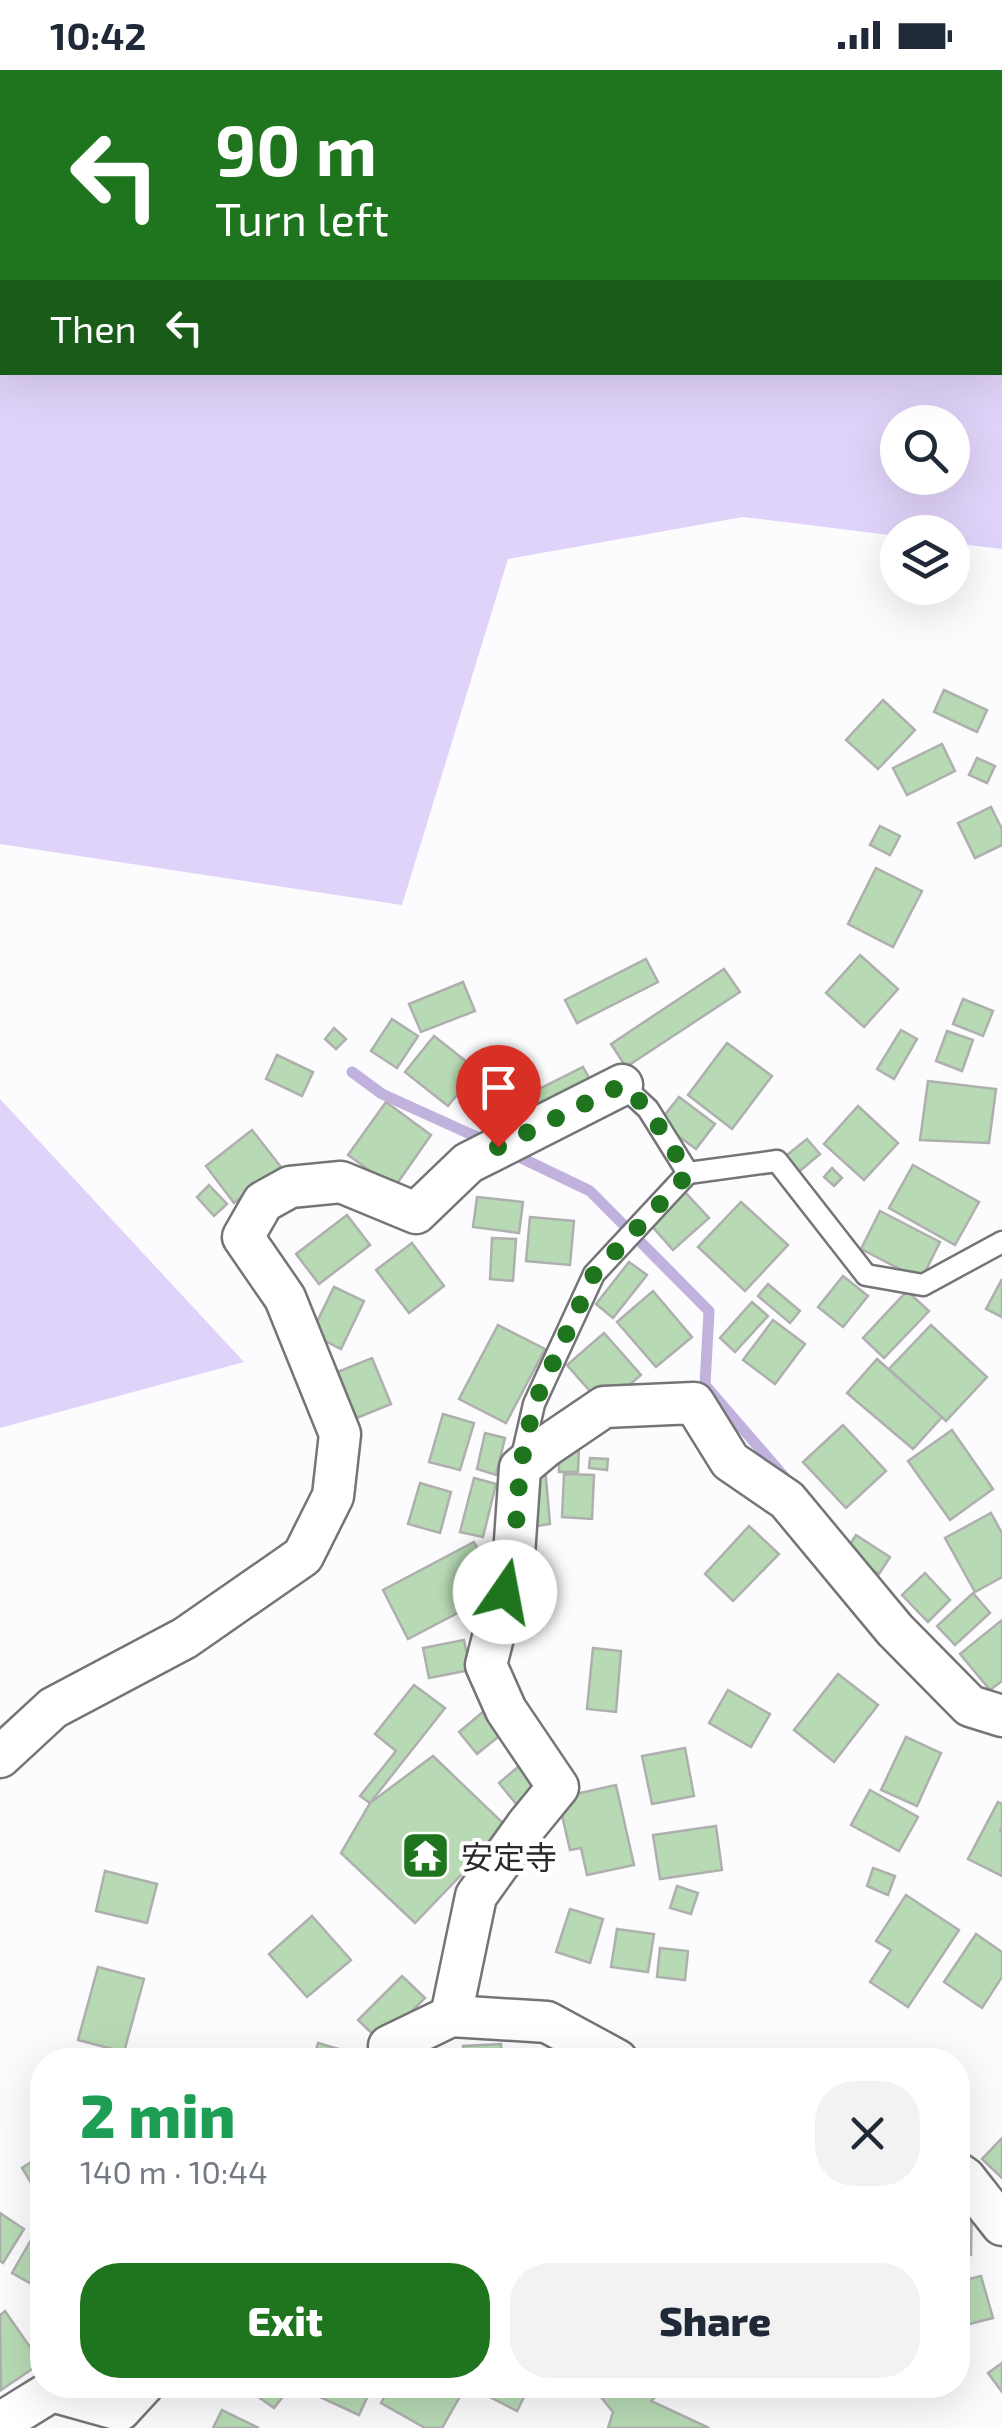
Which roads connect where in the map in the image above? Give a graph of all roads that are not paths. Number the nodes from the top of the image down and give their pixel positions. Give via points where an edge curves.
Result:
1 (622, 1085) joint
2 (688, 1174) junction
3 (1002, 1242) edge
4 (520, 1468) junction
5 (1002, 1716) edge
6 (0, 1757) edge
7 (452, 2016) junction
8 (395, 2048) edge
9 (595, 2048) edge
10 (970, 2184) edge
11 (1002, 2225) edge
12 (42, 2398) edge
13 (75, 2398) edge
14 (131, 2398) edge
15 (0, 2420) edge

1 - 2 lane via 648,1109
1 - 6 street via 468,1163 416,1214 341,1182 290,1187 264,1202 243,1237 286,1298 340,1434 333,1496 303,1556 185,1638 53,1708
2 - 3 lane via 777,1160 866,1275 922,1286
2 - 4 lane via 594,1274 534,1404
4 - 5 street via 604,1407 694,1403 730,1462 786,1500 895,1630 970,1706
4 - 7 street via 514,1555 486,1665 506,1710 558,1787 476,1896
7 - 8 street
7 - 9 street via 547,2022
10 - 11 street
12 - 15 street
13 - 14 street via 120,2410

